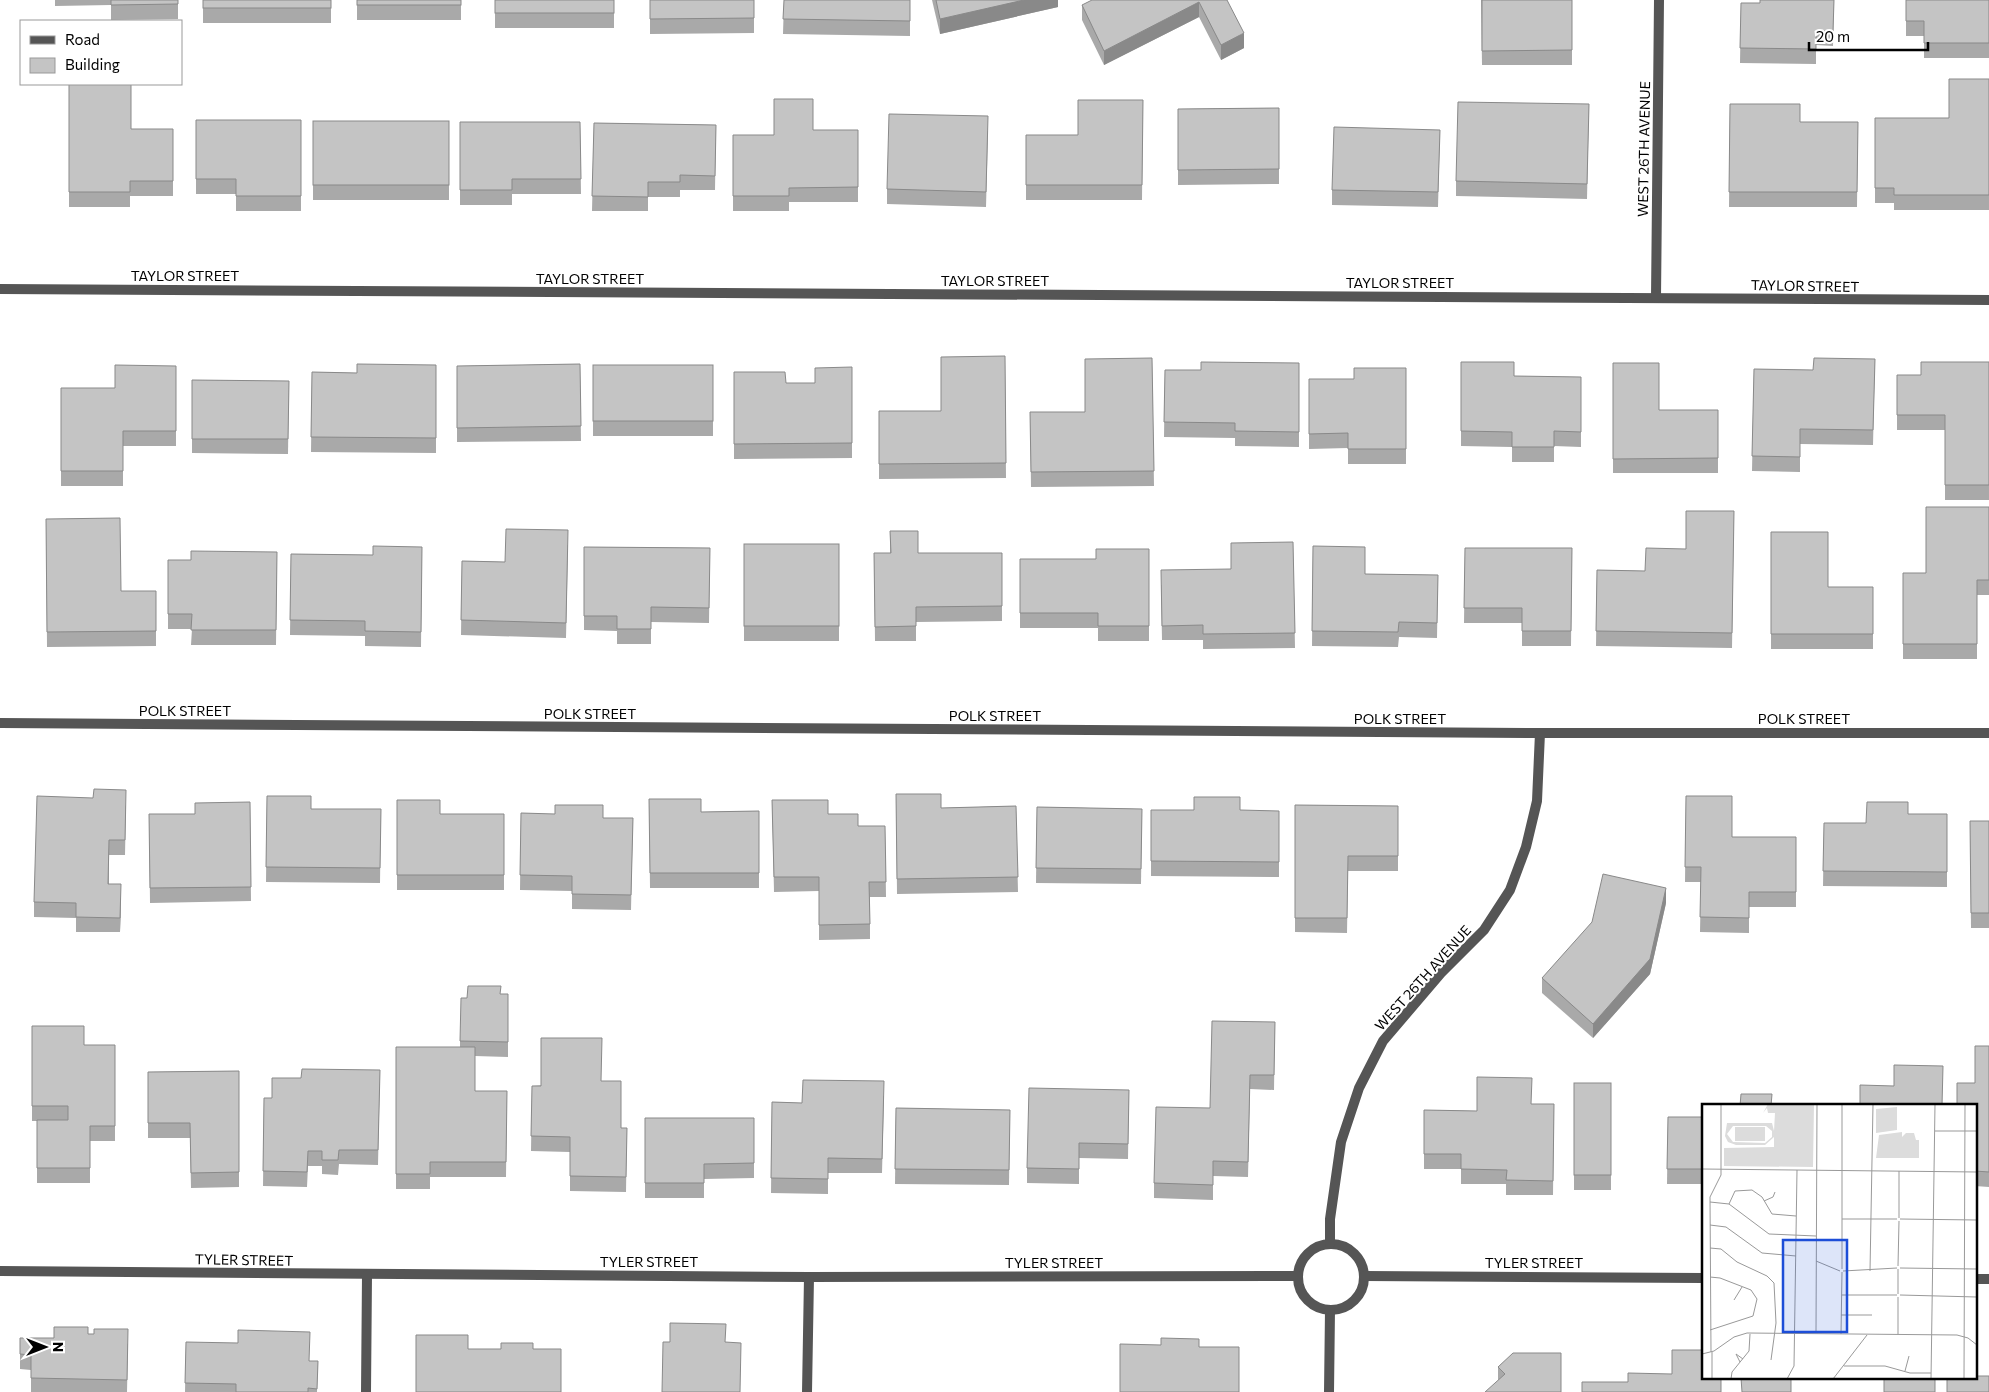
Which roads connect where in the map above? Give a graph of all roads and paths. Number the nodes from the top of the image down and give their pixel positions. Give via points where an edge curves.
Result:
1 (1659, 0) edge
2 (0, 289) edge
3 (1656, 298) junction
4 (1989, 300) edge
5 (0, 723) edge
6 (1540, 733) junction
7 (1989, 733) edge
8 (1330, 1244) junction
9 (0, 1271) edge
10 (367, 1275) junction
11 (808, 1276) junction
12 (1298, 1276) junction
13 (1364, 1276) junction
14 (1702, 1278) edge
15 (1976, 1279) edge
16 (1989, 1279) edge
17 (1330, 1310) junction
18 (366, 1392) edge
19 (807, 1392) edge
20 (1329, 1392) edge

1 - 3 street, WEST 26TH AVENUE
2 - 3 street, TAYLOR STREET
3 - 4 street, TAYLOR STREET
5 - 6 street, POLK STREET
6 - 7 street, POLK STREET
6 - 8 street, WEST 26TH AVENUE via 1537,801 1526,847 1510,890 1484,930 1383,1041 1360,1088 1341,1142 1330,1219
8 - 12 street via 1314,1248 1305,1256
8 - 13 street via 1353,1252 1361,1262
9 - 10 street, TYLER STREET
10 - 11 street, TYLER STREET
10 - 18 street
11 - 12 street, TYLER STREET
11 - 19 street
12 - 17 street via 1301,1292 1309,1302
13 - 14 street, TYLER STREET
13 - 17 street via 1364,1286 1355,1300 1344,1308
15 - 16 street
17 - 20 street

